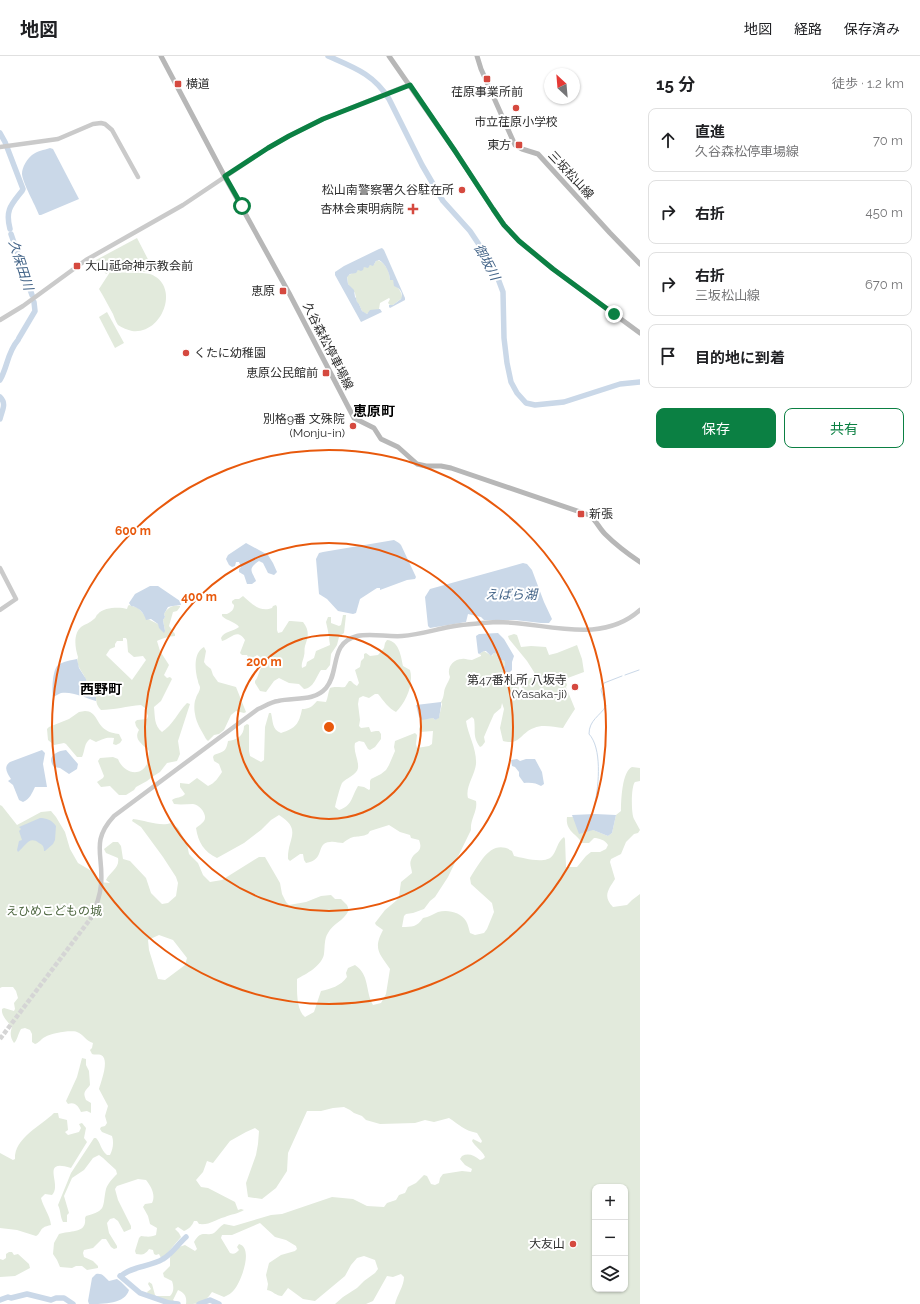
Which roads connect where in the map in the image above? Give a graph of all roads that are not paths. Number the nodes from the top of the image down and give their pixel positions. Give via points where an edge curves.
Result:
1 (161, 56) edge
2 (389, 56) edge
3 (477, 56) edge
4 (410, 85) junction
5 (4, 146) edge
6 (225, 176) junction
7 (138, 177) dead end
8 (640, 264) edge
9 (0, 320) edge
10 (640, 333) edge
11 (640, 562) edge
12 (0, 568) edge
13 (0, 610) edge
14 (640, 610) edge
15 (92, 918) tunnel mouth

1 - 6 main road, 久谷森松停車場線
2 - 4 main road
3 - 8 main road, 三坂松山線 via 515,145 538,154
4 - 6 street via 323,119 268,148
4 - 10 main road via 504,225 553,269
5 - 7 street via 58,139 101,123 112,130
6 - 9 street via 183,205 86,260 24,306
6 - 11 main road, 久谷森松停車場線 via 354,418 374,428 381,439 398,447 420,465 451,468 589,515 604,533
12 - 13 street via 16,599
14 - 15 street via 625,621 607,628 568,629 497,622 457,626 413,635 352,638 344,643 338,652 331,679 323,692 311,697 273,702 258,709 110,820 100,839 101,886

